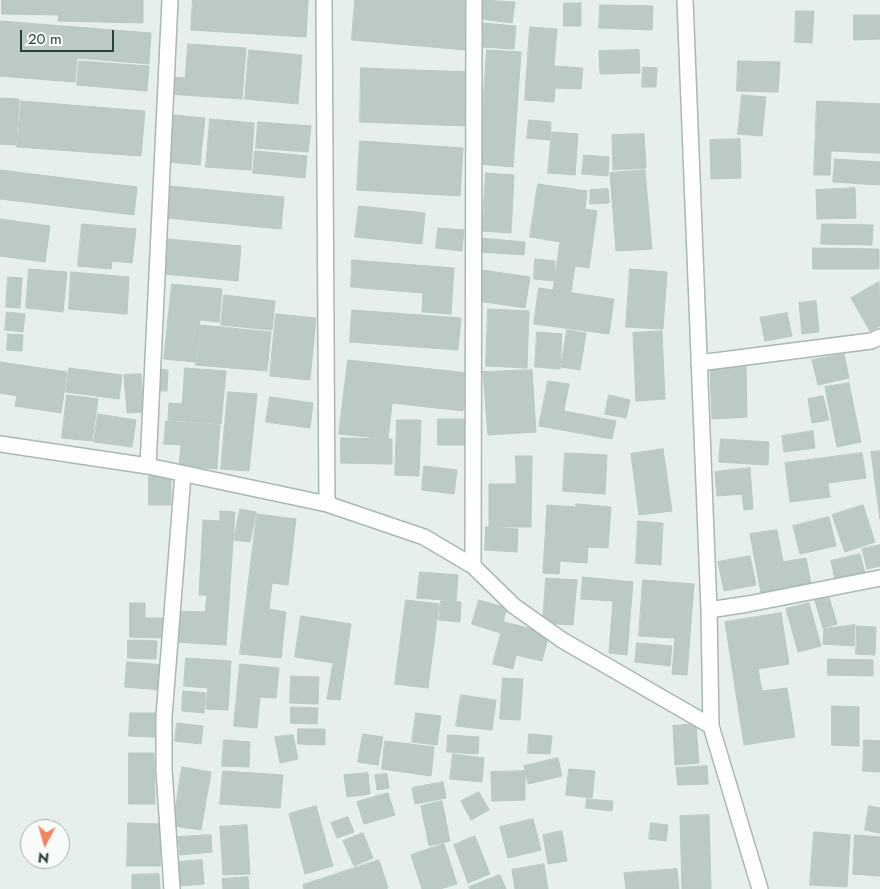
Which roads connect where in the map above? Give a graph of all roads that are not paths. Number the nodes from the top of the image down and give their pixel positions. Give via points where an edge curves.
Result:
1 (170, 0) edge
2 (324, 0) edge
3 (474, 0) edge
4 (685, 0) edge
5 (880, 337) edge
6 (700, 363) junction
7 (0, 444) edge
8 (148, 466) junction
9 (183, 474) junction
10 (327, 504) junction
11 (473, 566) junction
12 (880, 578) edge
13 (709, 610) junction
14 (711, 726) junction
15 (172, 889) edge
16 (760, 889) edge

1 - 8 street
2 - 10 street
3 - 11 street
4 - 6 street
5 - 6 street via 871,341
6 - 13 street
7 - 8 street
8 - 9 street
9 - 10 street
9 - 15 street via 164,716
10 - 11 street via 424,537
11 - 14 street via 514,606 562,640
12 - 13 street
13 - 14 street
14 - 16 street

